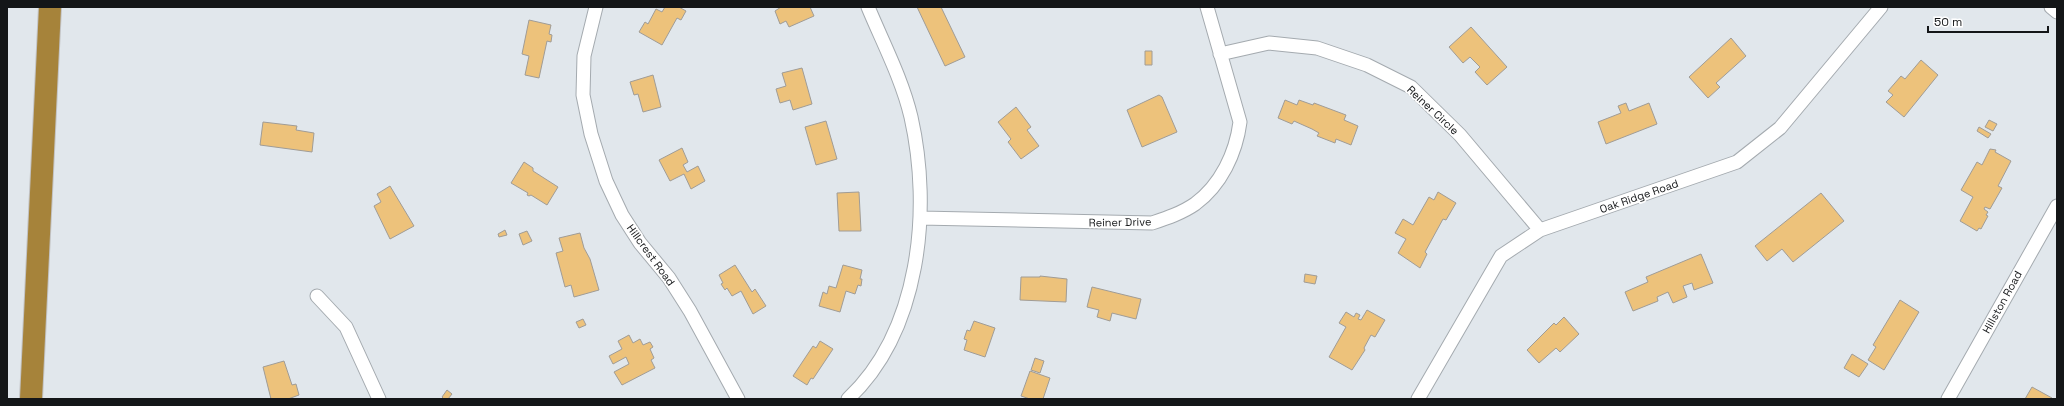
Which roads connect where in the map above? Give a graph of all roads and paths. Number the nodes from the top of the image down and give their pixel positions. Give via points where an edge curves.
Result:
1 (51, 7) edge
2 (596, 7) edge
3 (868, 7) edge
4 (1207, 7) edge
5 (1881, 7) edge
6 (2051, 7) edge
7 (2057, 12) edge
8 (1220, 54) junction
9 (2057, 206) edge
10 (920, 218) junction
11 (1540, 230) junction
12 (317, 296) dead end
13 (734, 398) edge
14 (31, 399) edge
15 (379, 399) edge
16 (848, 399) edge
17 (1418, 399) edge
18 (1948, 399) edge

1 - 14 highway
2 - 13 street, Hillcrest Road via 584,56 583,96 591,134 606,181 622,215 640,243 669,278 690,311
3 - 10 street via 902,86 911,116 917,148
4 - 8 street, Reiner Drive
5 - 11 street, Oak Ridge Road via 1780,128 1737,162
6 - 7 street
8 - 10 street, Reiner Drive via 1240,122 1238,139 1230,161 1215,184 1195,204 1177,214 1152,223 1133,224
8 - 11 street, Reiner Circle via 1269,43 1317,48 1367,65 1411,87 1460,135
9 - 18 street, Hillston Road
10 - 16 street via 915,264 900,320 885,352
11 - 17 street, Oak Ridge Road via 1501,256
12 - 15 street via 346,327

